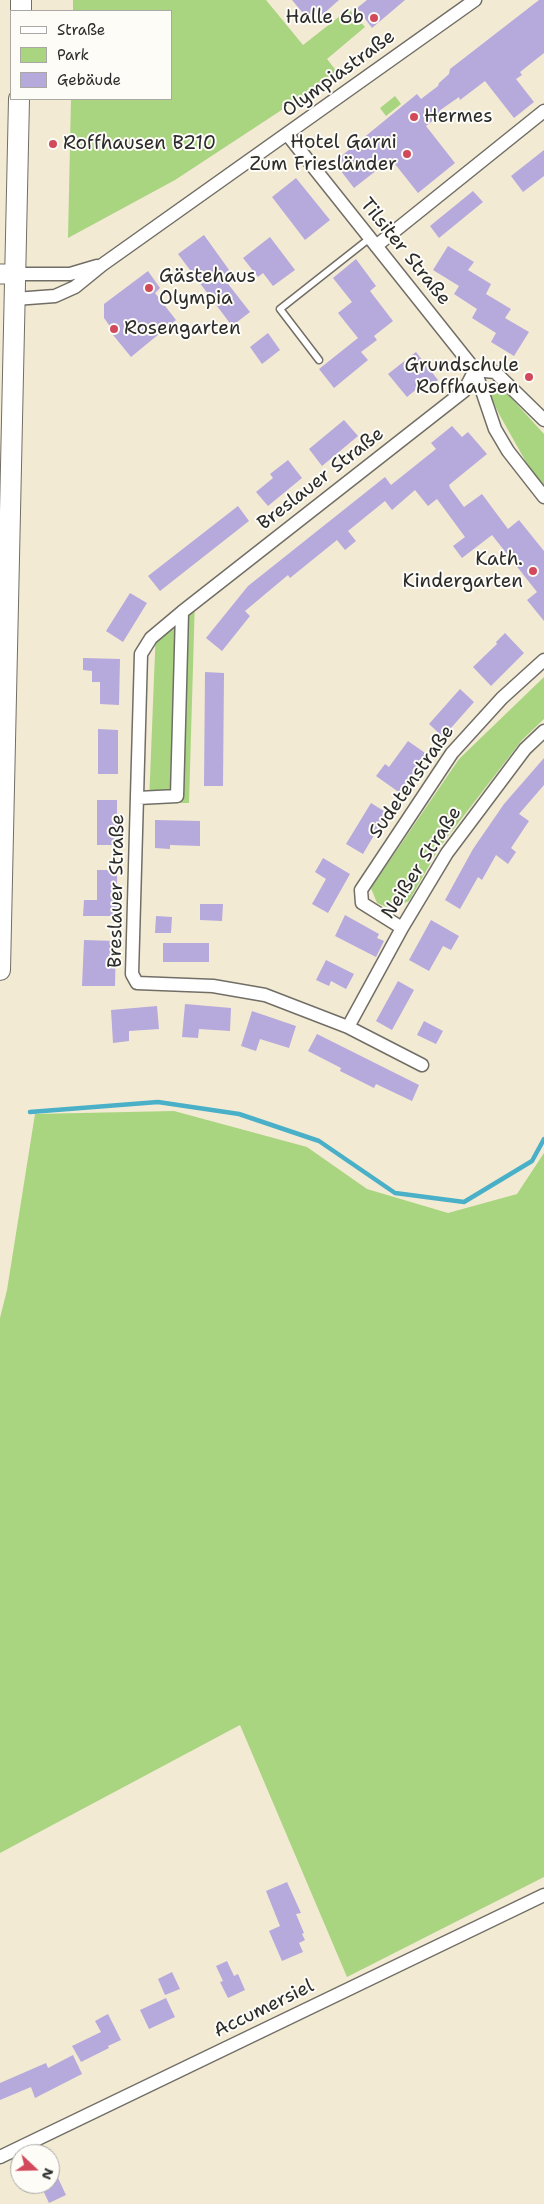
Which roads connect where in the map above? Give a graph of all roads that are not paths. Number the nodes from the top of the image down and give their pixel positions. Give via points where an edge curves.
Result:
1 (475, 0) edge
2 (19, 100) edge
3 (544, 111) edge
4 (287, 134) junction
5 (373, 242) junction
6 (102, 265) junction
7 (8, 274) edge
8 (8, 299) edge
9 (319, 360) dead end
10 (475, 370) junction
11 (544, 420) edge
12 (544, 497) edge
13 (182, 612) junction
14 (544, 660) edge
15 (544, 731) edge
16 (138, 798) junction
17 (402, 928) junction
18 (0, 970) edge
19 (348, 1027) junction
20 (422, 1065) dead end
21 (544, 1895) edge
22 (0, 2157) edge

1 - 4 street, Olympiastraße
2 - 7 main road
3 - 5 street
4 - 5 street, Tilsiter Straße
4 - 6 street, Olympiastraße
5 - 9 lane via 280,309
5 - 10 street, Tilsiter Straße
6 - 7 street, Olympiastraße via 70,274
6 - 8 street, Olympiastraße via 75,287 55,296
7 - 8 main road
8 - 18 main road
10 - 11 street via 495,372
10 - 12 street, Tilsiter Straße via 495,429
10 - 13 street, Breslauer Straße via 464,391
13 - 16 street, Breslauer Straße via 150,638 140,654
13 - 16 street, Breslauer Straße via 177,796
14 - 17 street, Sudetenstraße via 502,698 452,753 361,890 362,903
15 - 17 street, Neißer Straße via 525,749 447,853
16 - 19 street, Breslauer Straße via 132,974 137,984 213,986 265,995
17 - 19 street, Neißer Straße
19 - 20 street, Breslauer Straße
21 - 22 street, Accumersiel

